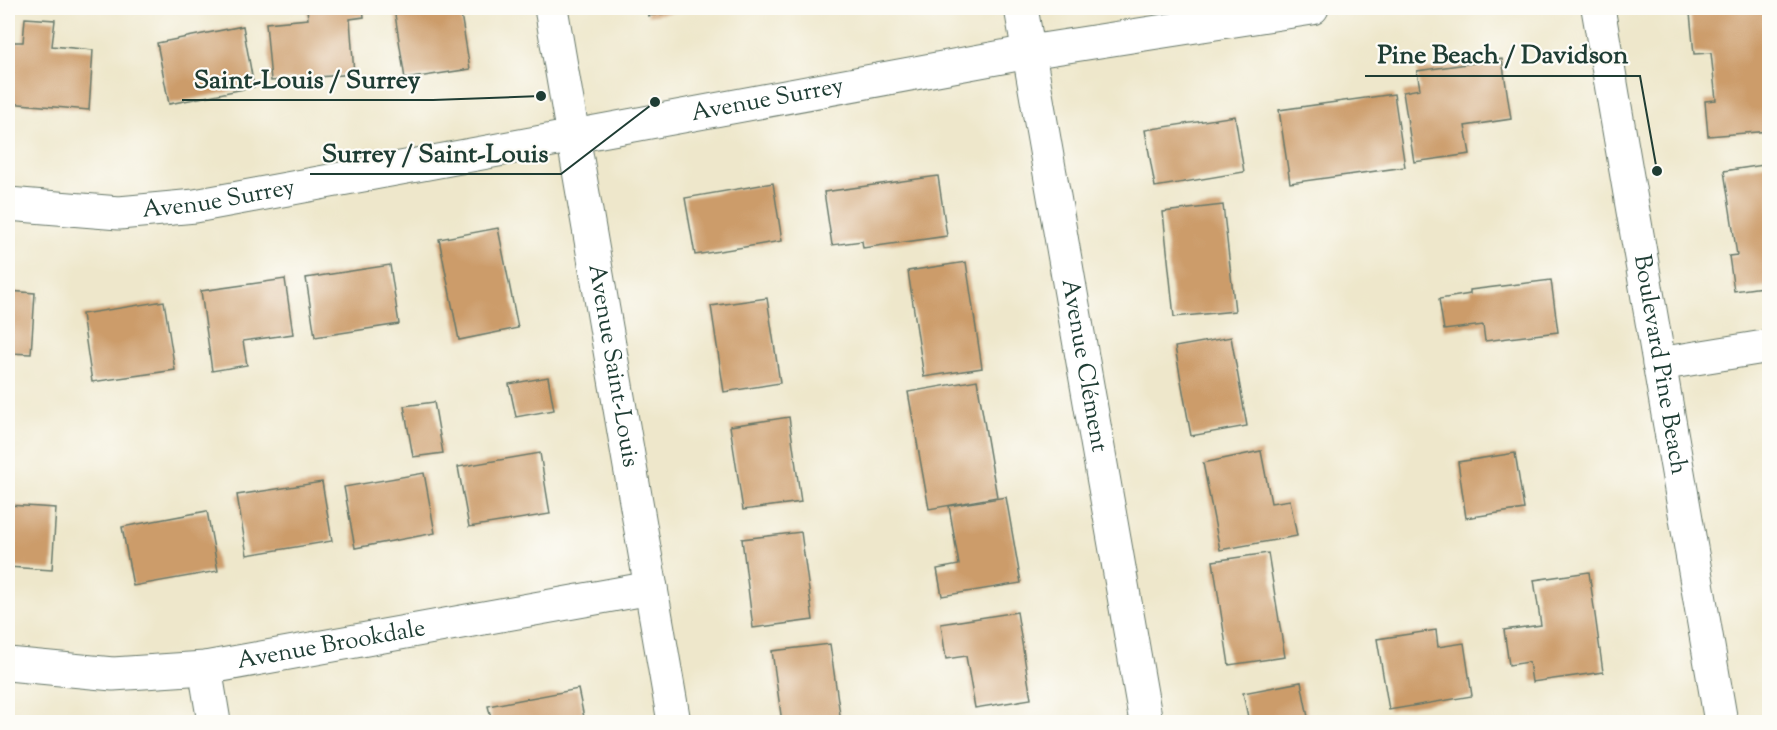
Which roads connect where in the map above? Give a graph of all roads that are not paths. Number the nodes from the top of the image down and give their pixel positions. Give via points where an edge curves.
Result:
1 (551, 8) edge
2 (1021, 8) edge
3 (1312, 8) edge
4 (1598, 8) edge
5 (1029, 52) junction
6 (572, 135) junction
7 (8, 204) edge
8 (1770, 346) edge
9 (1659, 364) junction
10 (651, 588) junction
11 (8, 664) edge
12 (205, 668) junction
13 (214, 723) edge
14 (674, 723) edge
15 (1146, 723) edge
16 (1721, 723) edge

1 - 6 street, Avenue Saint-Louis
2 - 5 street, Avenue Clément
3 - 5 street, Avenue Surrey
4 - 9 street, Boulevard Pine Beach
5 - 6 street, Avenue Surrey
5 - 15 street, Avenue Clément
6 - 7 street, Avenue Surrey via 195,206 119,213
6 - 10 street, Avenue Saint-Louis
8 - 9 street
9 - 16 street, Boulevard Pine Beach
10 - 12 street, Avenue Brookdale
10 - 14 street, Avenue Saint-Louis
11 - 12 street, Avenue Brookdale via 113,674
12 - 13 street

